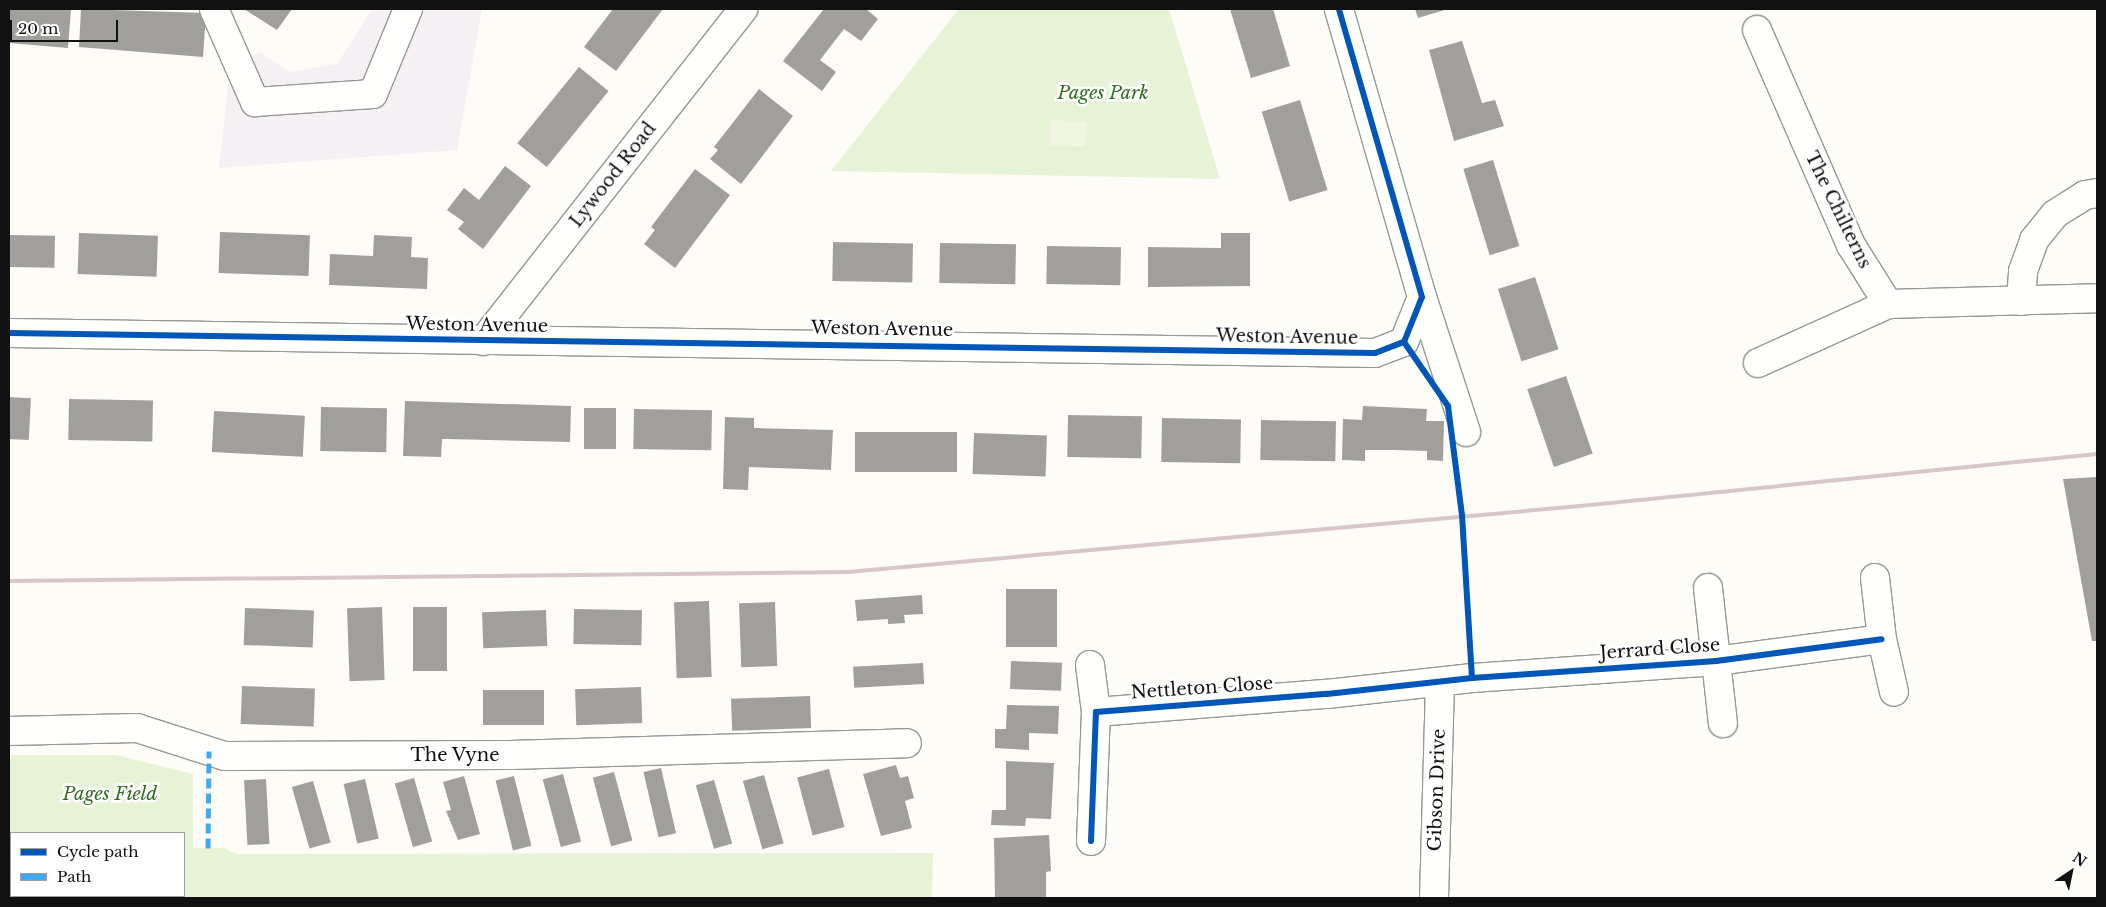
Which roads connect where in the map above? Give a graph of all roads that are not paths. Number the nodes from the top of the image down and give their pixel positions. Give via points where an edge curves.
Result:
1 (214, 9) edge
2 (408, 9) edge
3 (743, 9) edge
4 (1339, 9) edge
5 (1757, 30) dead end
6 (2097, 193) edge
7 (1422, 297) junction
8 (2097, 298) edge
9 (2021, 301) junction
10 (1888, 304) junction
11 (9, 333) edge
12 (483, 341) junction
13 (1758, 363) dead end
14 (1466, 432) dead end
15 (1875, 578) dead end
16 (1708, 588) dead end
17 (1882, 640) junction
18 (1716, 661) junction
19 (1090, 665) dead end
20 (1440, 682) junction
21 (1894, 692) dead end
22 (1096, 712) junction
23 (1723, 723) dead end
24 (9, 731) edge
25 (907, 743) dead end
26 (1091, 841) dead end
27 (1434, 898) edge

1 - 2 street via 255,102 373,94
3 - 12 street, Lywood Road
4 - 7 street
5 - 10 street, The Chilterns via 1851,245
6 - 9 street via 2085,195 2055,214 2034,240 2023,271
7 - 12 street, Weston Avenue via 1404,342 1376,353 786,342
7 - 14 street
8 - 9 street
9 - 10 street via 1946,300
10 - 13 street
11 - 12 street, Weston Avenue
15 - 17 street
16 - 18 street
17 - 18 street, Jerrard Close
17 - 21 street
18 - 20 street, Jerrard Close
18 - 23 street
19 - 22 street
20 - 22 street, Nettleton Close
20 - 27 street, Gibson Drive
22 - 26 street
24 - 25 street, The Vyne via 137,728 225,756 510,755

